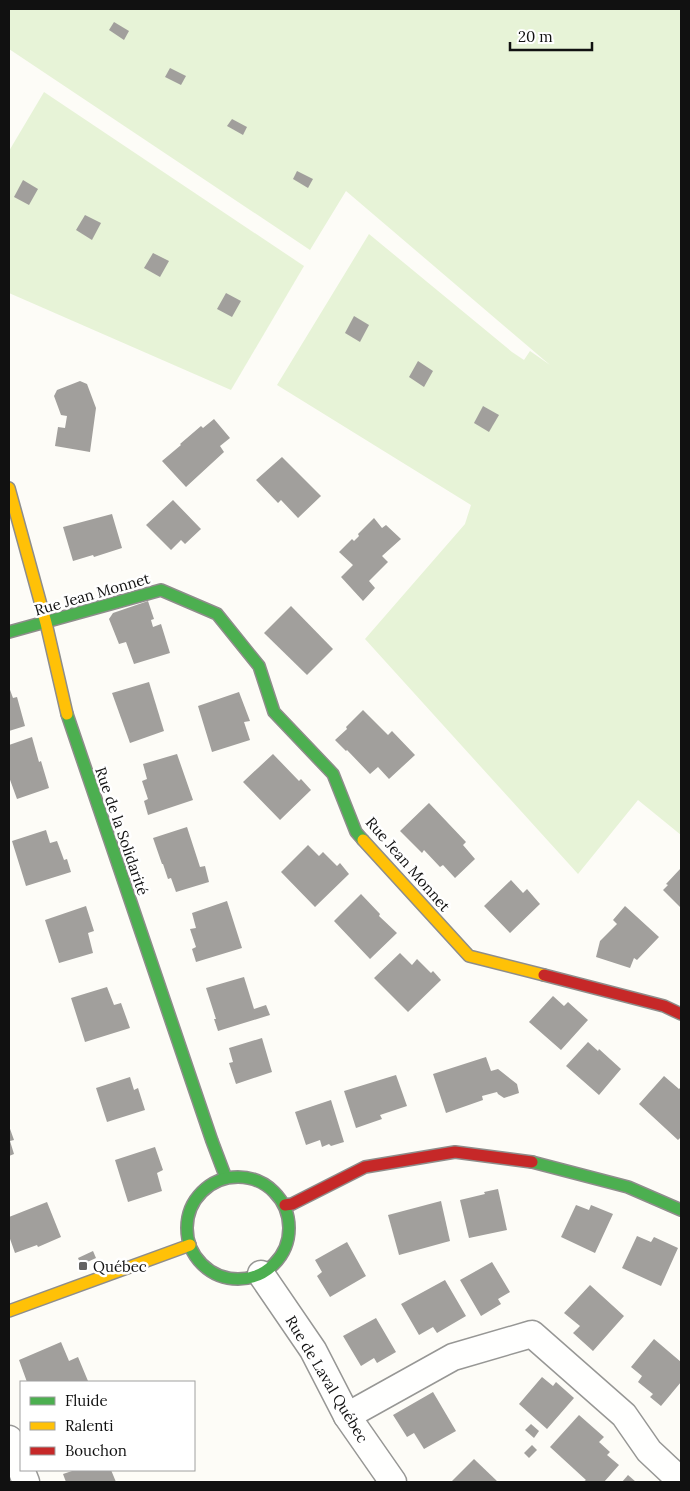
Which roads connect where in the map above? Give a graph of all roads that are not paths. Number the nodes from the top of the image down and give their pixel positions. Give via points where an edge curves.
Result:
1 (9, 488) edge
2 (46, 623) junction
3 (9, 632) edge
4 (681, 1014) edge
5 (226, 1178) junction
6 (285, 1205) junction
7 (681, 1210) edge
8 (190, 1245) junction
9 (261, 1274) junction
10 (9, 1311) edge
11 (347, 1416) junction
12 (9, 1439) edge
13 (20, 1467) edge
14 (681, 1481) edge
15 (393, 1482) edge

1 - 2 street, Rue de la Solidarité
2 - 3 street, Rue Jean Monnet
2 - 4 street, Rue Jean Monnet via 161,590 218,614 259,666 274,712 333,774 356,832 468,956 664,1006
2 - 5 street, Rue de la Solidarité via 64,705
5 - 6 street via 243,1176 260,1181 274,1190
5 - 8 street via 210,1185 189,1211
6 - 7 street via 365,1167 455,1152 551,1166 628,1187
6 - 9 street via 290,1220 287,1244 274,1265
8 - 9 street via 198,1260 211,1272 227,1278 244,1279
8 - 10 street
9 - 11 street, Rue de Laval Québec via 313,1350
11 - 14 street via 453,1356 532,1334 624,1415 649,1451
11 - 15 street, Rue de Laval Québec
12 - 13 street

